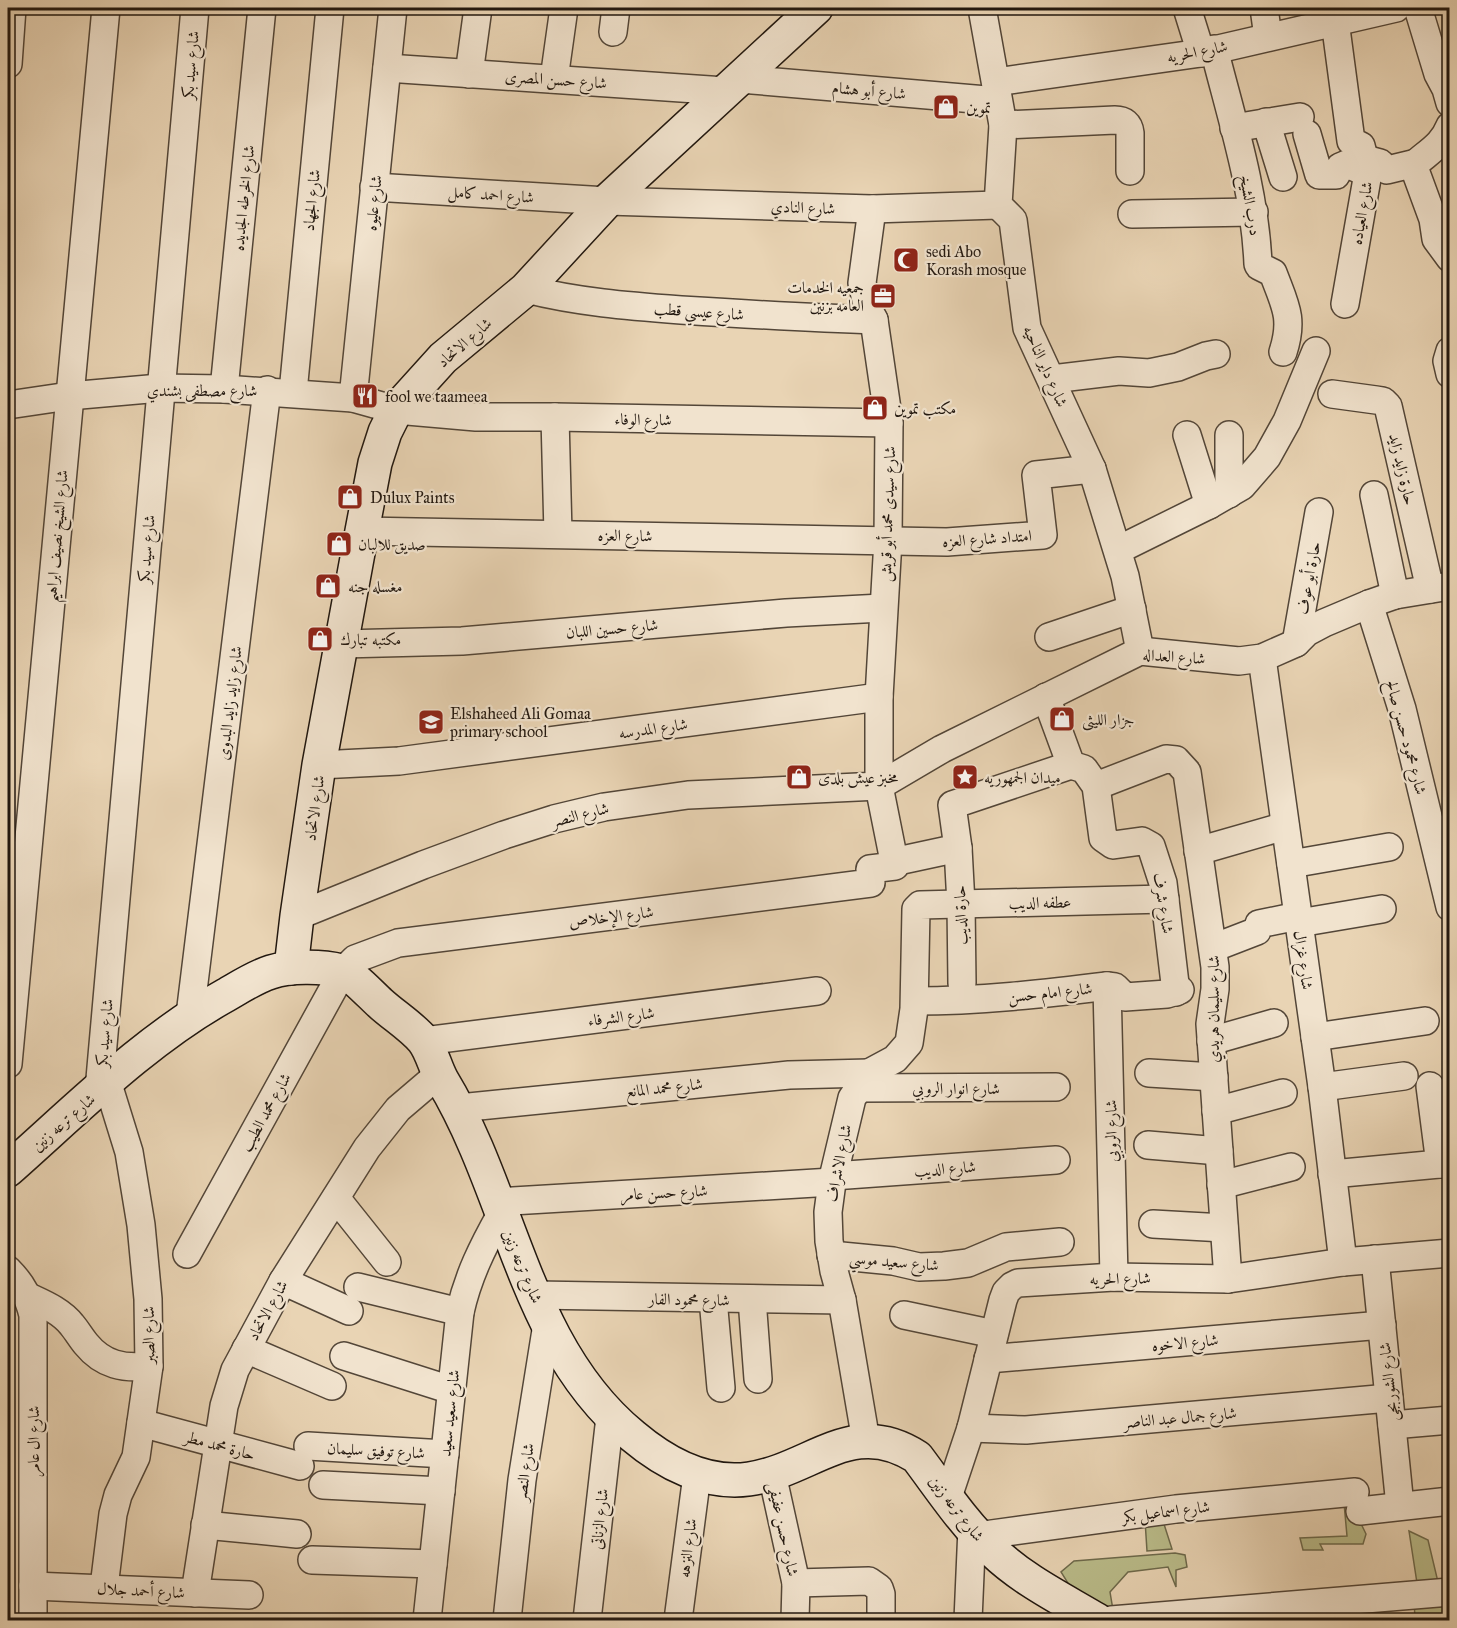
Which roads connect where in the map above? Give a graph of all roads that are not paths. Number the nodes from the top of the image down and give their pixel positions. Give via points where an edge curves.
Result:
1 (12, 8) edge
2 (106, 8) edge
3 (195, 8) edge
4 (261, 8) edge
5 (330, 8) edge
6 (393, 8) edge
7 (478, 8) edge
8 (564, 8) edge
9 (816, 8) edge
10 (982, 8) edge
11 (1188, 8) edge
12 (1264, 8) edge
13 (1396, 8) edge
14 (1418, 8) edge
15 (1335, 21) junction
16 (1269, 37) junction
17 (1207, 51) junction
18 (8, 64) edge
19 (387, 68) junction
20 (469, 74) junction
21 (1444, 74) edge
22 (554, 79) junction
23 (732, 85) junction
24 (999, 103) junction
25 (1449, 103) edge
26 (1266, 122) junction
27 (1449, 126) edge
28 (1234, 128) junction
29 (1416, 163) junction
30 (1367, 166) junction
31 (1130, 171) dead end
32 (1284, 177) dead end
33 (374, 187) junction
34 (607, 201) junction
35 (998, 205) junction
36 (872, 209) junction
37 (1254, 212) junction
38 (1132, 214) dead end
39 (1441, 223) edge
40 (1449, 258) edge
41 (526, 290) junction
42 (1345, 304) dead end
43 (874, 320) junction
44 (1316, 351) dead end
45 (1449, 351) edge
46 (1283, 352) dead end
47 (1216, 354) dead end
48 (1449, 374) edge
49 (1052, 379) junction
50 (160, 388) junction
51 (224, 389) junction
52 (280, 391) junction
53 (1332, 394) dead end
54 (69, 396) junction
55 (353, 398) junction
56 (8, 405) edge
57 (396, 410) junction
58 (555, 417) junction
59 (889, 423) junction
60 (1187, 435) dead end
61 (1229, 435) dead end
62 (1092, 470) junction
63 (1374, 495) dead end
64 (1219, 500) junction
65 (1319, 512) dead end
66 (362, 531) junction
67 (558, 534) junction
68 (888, 540) junction
69 (1118, 550) junction
70 (1440, 587) edge
71 (1395, 595) junction
72 (1369, 604) junction
73 (882, 609) junction
74 (1132, 609) junction
75 (1049, 637) dead end
76 (1296, 643) junction
77 (342, 644) junction
78 (1140, 651) junction
79 (1262, 658) junction
80 (879, 697) junction
81 (1046, 697) junction
82 (319, 765) junction
83 (1071, 765) junction
84 (879, 786) junction
85 (1095, 786) junction
86 (1285, 826) junction
87 (1389, 847) dead end
88 (958, 848) junction
89 (1198, 851) junction
90 (1291, 864) junction
91 (882, 865) junction
92 (1165, 899) junction
93 (961, 904) junction
94 (1449, 907) edge
95 (1382, 909) dead end
96 (297, 916) junction
97 (1299, 919) junction
98 (1213, 948) junction
99 (291, 968) junction
100 (343, 971) junction
101 (962, 983) dead end
102 (1107, 986) junction
103 (817, 991) dead end
104 (1178, 991) joint
105 (915, 1001) junction
106 (190, 1015) junction
107 (1425, 1021) dead end
108 (1274, 1023) dead end
109 (1315, 1037) junction
110 (424, 1041) junction
111 (1211, 1041) junction
112 (8, 1064) edge
113 (1149, 1073) dead end
114 (439, 1074) junction
115 (1404, 1076) dead end
116 (1214, 1077) junction
117 (863, 1081) junction
118 (103, 1086) junction
119 (1430, 1086) dead end
120 (1322, 1087) junction
121 (1056, 1088) dead end
122 (1283, 1093) dead end
123 (459, 1108) junction
124 (1216, 1111) junction
125 (1148, 1145) dead end
126 (1219, 1151) junction
127 (1056, 1160) dead end
128 (1444, 1164) edge
129 (1291, 1167) dead end
130 (8, 1170) edge
131 (1332, 1174) junction
132 (833, 1179) junction
133 (1221, 1185) junction
134 (336, 1198) junction
135 (499, 1208) junction
136 (1153, 1224) dead end
137 (1224, 1228) junction
138 (1060, 1242) dead end
139 (1449, 1253) edge
140 (187, 1254) dead end
141 (831, 1255) junction
142 (1375, 1259) junction
143 (387, 1262) dead end
144 (1343, 1262) junction
145 (8, 1270) edge
146 (1114, 1277) junction
147 (1227, 1279) junction
148 (283, 1281) junction
149 (29, 1297) junction
150 (713, 1299) junction
151 (752, 1299) junction
152 (842, 1300) junction
153 (541, 1310) junction
154 (460, 1312) junction
155 (904, 1315) dead end
156 (1382, 1325) junction
157 (991, 1347) junction
158 (246, 1349) junction
159 (344, 1356) dead end
160 (149, 1366) junction
161 (758, 1379) dead end
162 (332, 1386) dead end
163 (722, 1388) dead end
164 (452, 1390) junction
165 (1389, 1398) junction
166 (610, 1417) junction
167 (1449, 1420) edge
168 (141, 1423) junction
169 (1392, 1425) junction
170 (971, 1428) junction
171 (866, 1441) junction
172 (218, 1444) junction
173 (445, 1454) junction
174 (304, 1456) joint
175 (697, 1474) junction
176 (772, 1474) junction
177 (323, 1485) dead end
178 (441, 1491) junction
179 (948, 1497) junction
180 (1449, 1501) edge
181 (1400, 1506) junction
182 (205, 1525) junction
183 (974, 1532) junction
184 (297, 1534) dead end
185 (312, 1560) dead end
186 (433, 1564) junction
187 (796, 1583) junction
188 (33, 1586) junction
189 (104, 1587) junction
190 (1449, 1592) edge
191 (195, 1593) junction
192 (249, 1595) dead end
193 (33, 1620) edge
194 (427, 1620) edge
195 (507, 1620) edge
196 (587, 1620) edge
197 (678, 1620) edge
198 (795, 1620) edge
199 (881, 1620) edge
200 (968, 1620) edge
201 (1097, 1620) edge
202 (1111, 1620) edge

1 - 18 street
2 - 54 street, شارع الشيخ نصيف ابراهيم
3 - 50 street, شارع سيد بكر
4 - 51 street, شارع الخرطه الجديده
5 - 52 street, شارع الجهاد
6 - 19 street, شارع عليوه
7 - 20 street
8 - 22 street
9 - 23 street, شارع الاتحاد
10 - 24 street
11 - 17 street, درب الشيخ
12 - 16 street
13 - 15 street, شارع الحريه
14 - 21 street
15 - 16 street, شارع الحريه
15 - 30 street, شارع العياده via 1351,141 1361,146
16 - 17 street, شارع الحريه
17 - 24 street, شارع الحريه
17 - 28 street, درب الشيخ
19 - 20 street, شارع حسن المصرى
19 - 33 street, شارع عليوه
20 - 22 street, شارع حسن المصرى
21 - 25 street
22 - 23 street, شارع حسن المصرى
23 - 24 street, شارع أبو هشام
23 - 34 street, شارع الاتحاد
24 - 31 street via 1124,122 1130,133
24 - 35 street
26 - 28 street
26 - 30 street via 1304,126 1319,175 1336,175 1347,164
26 - 32 street
27 - 29 street via 1437,148
28 - 37 street, درب الشيخ
29 - 30 street via 1387,170 1380,163
29 - 39 street via 1415,170
30 - 42 street, شارع العياده
33 - 34 street, شارع احمد كامل
33 - 55 street, شارع عليوه
34 - 36 street, شارع النادي
34 - 41 street, شارع الاتحاد
35 - 36 street, شارع النادي
35 - 49 street, شارع داير الناحيه via 1013,220 1027,328
36 - 43 street, شارع سيدى محمد أبو قريش via 862,283
37 - 38 street
37 - 46 street, درب الشيخ via 1258,264 1274,273 1289,317
39 - 40 street via 1436,238
41 - 43 street, شارع عيسي قطب via 613,304
41 - 57 street, شارع الاتحاد via 443,358
43 - 59 street, شارع سيدى محمد أبو قريش
44 - 64 street via 1267,458 1242,486
45 - 48 street
47 - 49 street via 1149,373 1119,371
49 - 62 street, شارع داير الناحيه
50 - 51 street, شارع مصطفى بشندي
50 - 54 street, شارع مصطفى بشندي
50 - 118 street, شارع سيد بكر
51 - 52 street, شارع مصطفى بشندي
52 - 55 street, شارع مصطفى بشندي
52 - 106 street, شارع زايد زايد البدوى
53 - 70 street, حارة زايد زايد via 1383,401 1388,406
54 - 56 street, شارع مصطفى بشندي
54 - 112 street, شارع الشيخ نصيف ابراهيم
55 - 57 street, شارع مصطفى بشندي
57 - 58 street, شارع الوفاء via 476,417
57 - 66 street, شارع الاتحاد via 375,463
58 - 59 street, شارع الوفاء
58 - 67 street
59 - 68 street, شارع سيدى محمد أبو قريش
60 - 64 street
61 - 64 street
62 - 68 street, امتداد شارع العزه via 1036,475 1043,535 947,542
62 - 69 street, شارع داير الناحيه
63 - 71 street
64 - 69 street
65 - 76 street, حارة أبو عوف
66 - 67 street, شارع العزه
66 - 77 street, شارع الاتحاد
67 - 68 street, شارع العزه
68 - 73 street, شارع سيدى محمد أبو قريش
69 - 74 street, شارع داير الناحيه
70 - 71 street, شارع العداله
71 - 72 street, شارع العداله
72 - 76 street, شارع العداله via 1307,632
72 - 94 street, شارع محمود حسن صالح via 1402,709
73 - 77 street, شارع حسين اللبان via 786,613 462,641
73 - 80 street, شارع سيدى محمد أبو قريش
74 - 75 street
74 - 78 street, شارع داير الناحيه
76 - 79 street, شارع العداله
77 - 82 street, شارع الاتحاد
78 - 79 street, شارع العداله via 1239,661
78 - 81 street, شارع العداله
79 - 86 street, شارع غزال
80 - 82 street, شارع المدرسه via 418,759
80 - 84 street, شارع سيدى محمد أبو قريش
81 - 83 street
81 - 84 street, شارع العداله via 942,749
82 - 96 street, شارع الاتحاد
83 - 85 street via 1084,770
83 - 88 street, حارة الديب via 952,804
84 - 91 street
84 - 96 street, شارع النصر via 688,795 604,807 504,835
85 - 89 street, شارع سليمان هريدي via 1166,759 1176,760 1187,772
85 - 92 street, شارع شرف via 1103,838 1113,845 1142,841 1149,844
86 - 89 street
86 - 90 street, شارع غزال
87 - 90 street
88 - 91 street
88 - 93 street, حارة الديب
89 - 98 street, شارع سليمان هريدي
90 - 97 street, شارع غزال
91 - 100 street, شارع الإخلاص via 871,883 398,943 355,959
92 - 93 street, عطفه الديب
92 - 104 street, شارع شرف
93 - 101 street, حارة الديب
93 - 105 street, عطفه الديب via 920,905 916,909
95 - 97 street
96 - 99 street, شارع الاتحاد
97 - 98 street via 1259,924 1257,931
97 - 109 street, شارع غزال
98 - 111 street, شارع سليمان هريدي
99 - 100 street, شارع ترعه زنين
99 - 106 street, شارع ترعه زنين via 257,978
100 - 110 street, شارع ترعه زنين
100 - 140 street, شارع محمد الطيب
102 - 104 street, شارع امام حسن via 1115,987 1125,997
102 - 105 street, شارع امام حسن via 1011,997
102 - 146 street, شارع الروبي
103 - 110 street, شارع الشرفاء
105 - 117 street via 909,1044
106 - 118 street, شارع ترعه زنين
107 - 109 street
108 - 111 street
109 - 120 street, شارع غزال
110 - 114 street, شارع ترعه زنين
111 - 116 street, شارع سليمان هريدي
113 - 116 street
114 - 123 street, شارع ترعه زنين
114 - 134 street, شارع الاتحاد via 385,1123
115 - 120 street
116 - 124 street, شارع سليمان هريدي
117 - 121 street, شارع انوار الروبي
117 - 123 street, شارع محمد المانع via 789,1075
117 - 132 street, شارع الاشراف via 852,1098
118 - 130 street, شارع ترعه زنين
118 - 160 street, شارع الصبر via 129,1152 141,1225
119 - 128 street
120 - 131 street, شارع غزال
122 - 124 street
123 - 135 street, شارع ترعه زنين
124 - 126 street, شارع سليمان هريدي
125 - 126 street
126 - 133 street, شارع سليمان هريدي
127 - 132 street, شارع الديب
128 - 131 street
129 - 133 street
131 - 144 street, شارع غزال
132 - 135 street, شارع حسن عامر
132 - 141 street, شارع الاشراف via 828,1212
133 - 137 street, شارع سليمان هريدي
134 - 143 street
134 - 148 street, شارع الاتحاد
135 - 153 street, شارع ترعه زنين
135 - 154 street, شارع سعيد سعيد via 471,1271
136 - 137 street
137 - 147 street, شارع سليمان هريدي
138 - 141 street, شارع سعيد موسي via 1006,1247 968,1263 944,1266
139 - 142 street, شارع الحريه
141 - 152 street, شارع الاشراف
142 - 144 street, شارع الحريه
142 - 156 street, شارع الشوربجى
144 - 147 street, شارع الحريه
145 - 149 street, شارع ال عامر
146 - 147 street, شارع الحريه
146 - 157 street, شارع الحريه via 1012,1286 1003,1300
148 - 154 street via 354,1299
148 - 158 street, شارع الاتحاد
149 - 160 street via 52,1308 71,1324 99,1357 114,1365
149 - 188 street, شارع ال عامر via 33,1315
150 - 151 street, شارع محمود الفار
150 - 153 street, شارع محمود الفار
150 - 163 street
151 - 152 street, شارع محمود الفار
151 - 161 street
152 - 171 street, شارع الاشراف
153 - 166 street, شارع ترعه زنين via 586,1388
153 - 195 street, شارع النصر
154 - 164 street, شارع سعيد سعيد
155 - 157 street, شارع الاخوه
156 - 157 street, شارع الاخوه
156 - 165 street, شارع الشوربجى
157 - 170 street, شارع الحريه
158 - 162 street
158 - 172 street, شارع الاتحاد via 230,1382
159 - 164 street
160 - 168 street, شارع الصبر
164 - 173 street, شارع سعيد سعيد
165 - 169 street, شارع الشوربجى
165 - 170 street, شارع جمال عبد الناصر via 1026,1430
166 - 175 street, شارع ترعه زنين via 636,1440 680,1468
166 - 196 street, شارع الزناتى
167 - 169 street
168 - 172 street, حارة محمد مطر
168 - 189 street, شارع الصبر via 136,1457 113,1514
169 - 181 street, شارع الشوربجى
170 - 179 street, شارع الحريه
171 - 176 street, شارع ترعه زنين via 839,1447
171 - 179 street, شارع ترعه زنين via 893,1444 917,1457
172 - 174 street, حارة محمد مطر
172 - 182 street, شارع الاتحاد
173 - 174 street, شارع توفيق سليمان
173 - 178 street, شارع سعيد سعيد
175 - 176 street, شارع ترعه زنين via 747,1480
175 - 197 street, شارع النزهه
176 - 187 street, شارع حسن عفيفى
177 - 178 street
178 - 186 street, شارع سعيد سعيد
179 - 183 street, شارع ترعه زنين
180 - 181 street, شارع اسماعيل بكر
181 - 183 street, شارع اسماعيل بكر via 1357,1501 1176,1509
182 - 184 street
182 - 191 street, شارع الاتحاد
183 - 200 street
183 - 201 street, شارع ترعه زنين via 1010,1566
185 - 186 street
186 - 194 street, شارع سعيد سعيد
187 - 198 street, شارع حسن عفيفى
187 - 199 street via 869,1581 881,1594
188 - 189 street, شارع أحمد جلال
188 - 193 street, شارع ال عامر
189 - 191 street, شارع أحمد جلال
190 - 202 street
191 - 192 street, شارع أحمد جلال

